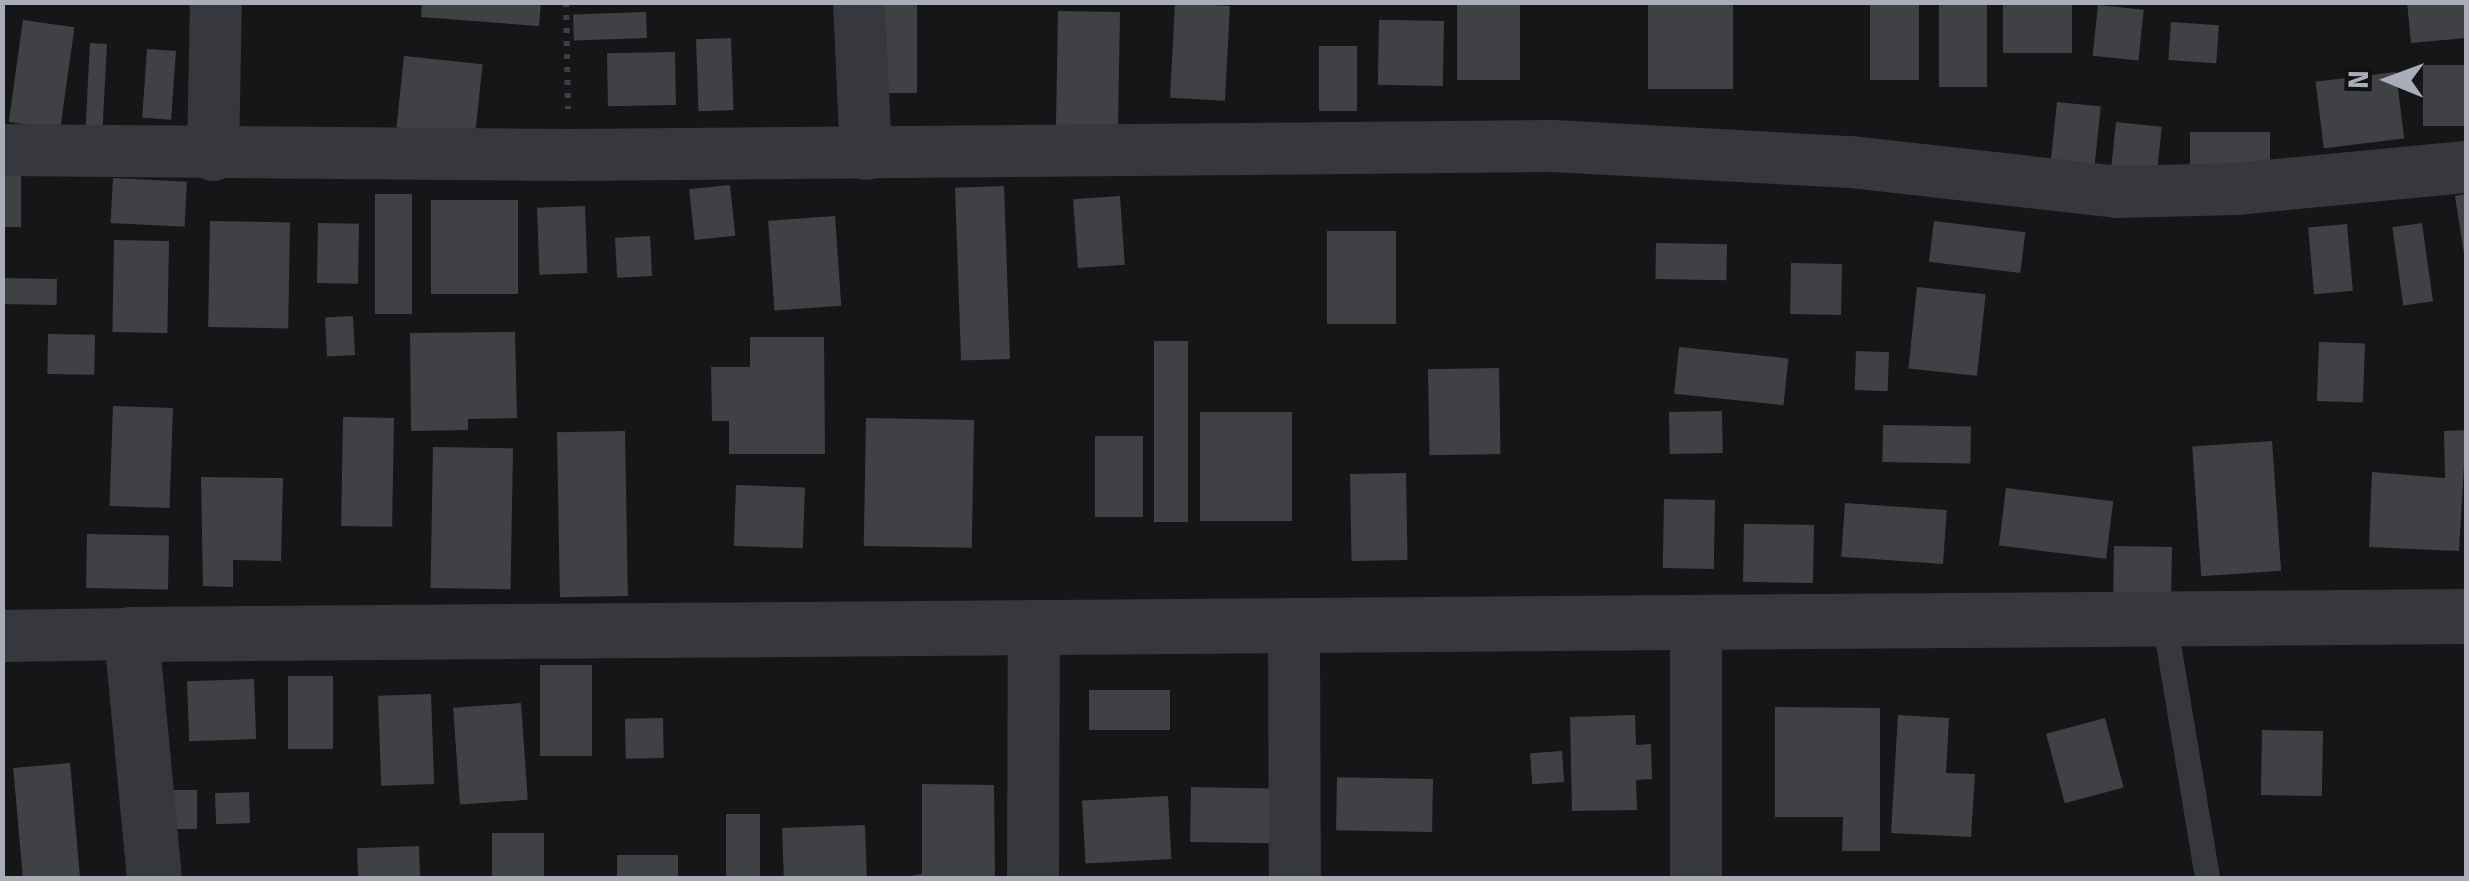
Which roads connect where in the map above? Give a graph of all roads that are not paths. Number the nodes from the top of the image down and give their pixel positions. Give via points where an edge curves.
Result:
1 (216, 2) edge
2 (859, 2) edge
3 (2, 150) edge
4 (866, 154) junction
5 (213, 155) junction
6 (2466, 167) edge
7 (2466, 616) edge
8 (2164, 620) junction
9 (1696, 621) junction
10 (1034, 626) junction
11 (1294, 628) junction
12 (130, 634) junction
13 (2, 636) edge
14 (154, 878) edge
15 (1033, 878) edge
16 (1295, 878) edge
17 (1696, 878) edge
18 (2207, 878) edge

1 - 5 street
2 - 4 street
3 - 5 street
4 - 5 street
4 - 6 street via 1552,146 1851,162 2117,192 2236,190
7 - 8 street
8 - 9 street
8 - 18 lane
9 - 11 street
9 - 17 street
10 - 11 street
10 - 12 street
10 - 15 street
11 - 16 street
12 - 13 street
12 - 14 street

